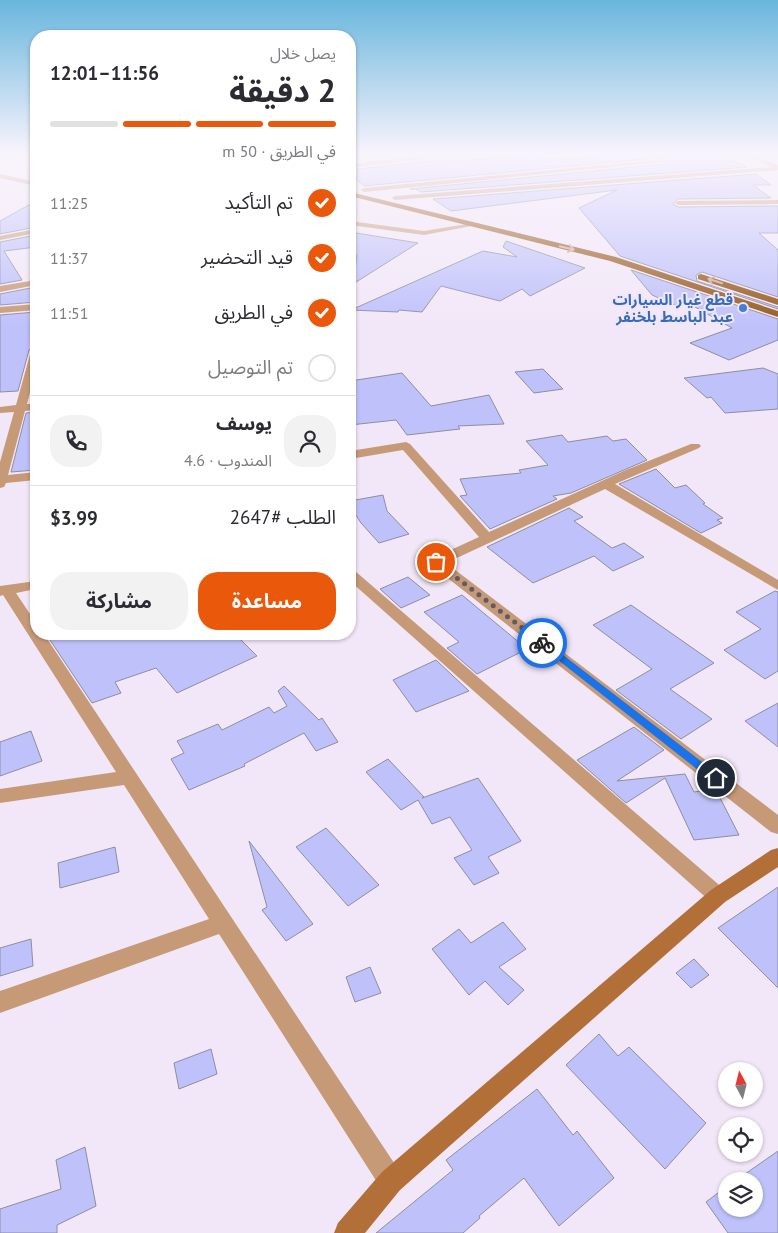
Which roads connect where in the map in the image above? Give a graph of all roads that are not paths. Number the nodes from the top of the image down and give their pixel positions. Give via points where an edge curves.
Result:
1 (420, 212) edge
2 (452, 212) edge
3 (356, 224) edge
4 (473, 225) junction
5 (30, 232) edge
6 (0, 238) edge
7 (580, 242) dead end
8 (608, 249) dead end
9 (618, 251) dead end
10 (694, 274) dead end
11 (30, 284) edge
12 (0, 289) edge
13 (778, 302) edge
14 (30, 308) edge
15 (0, 310) edge
16 (778, 314) edge
17 (30, 373) edge
18 (30, 408) edge
19 (20, 409) junction
20 (0, 410) edge
21 (695, 446) dead end
22 (356, 454) edge
23 (30, 477) edge
24 (1, 482) edge
25 (607, 485) junction
26 (487, 538) junction
27 (356, 579) edge
28 (30, 586) edge
29 (778, 586) edge
30 (4, 591) edge
31 (30, 630) edge
32 (37, 640) edge
33 (128, 777) junction
34 (0, 796) edge
35 (778, 826) edge
36 (778, 856) edge
37 (718, 896) junction
38 (224, 923) junction
39 (0, 1002) edge
40 (391, 1181) junction
41 (348, 1233) edge

1 - 4 main road
2 - 7 main road
3 - 4 street via 424,233
4 -> 16 main road via 613,260
5 - 6 street
8 - 9 main road
13 -> 10 main road
11 - 12 street
14 - 15 street
17 - 19 street
18 - 19 street
19 - 20 street
19 - 24 street
21 - 25 street
22 - 26 street via 406,446
23 - 24 street
25 - 26 street
25 - 29 street
26 - 35 street via 436,562
27 - 37 street
28 - 30 street
30 - 31 street
32 - 33 street
33 - 34 street
33 - 38 street
36 - 37 street
37 - 40 street
38 - 39 street
38 - 40 street
40 - 41 street

